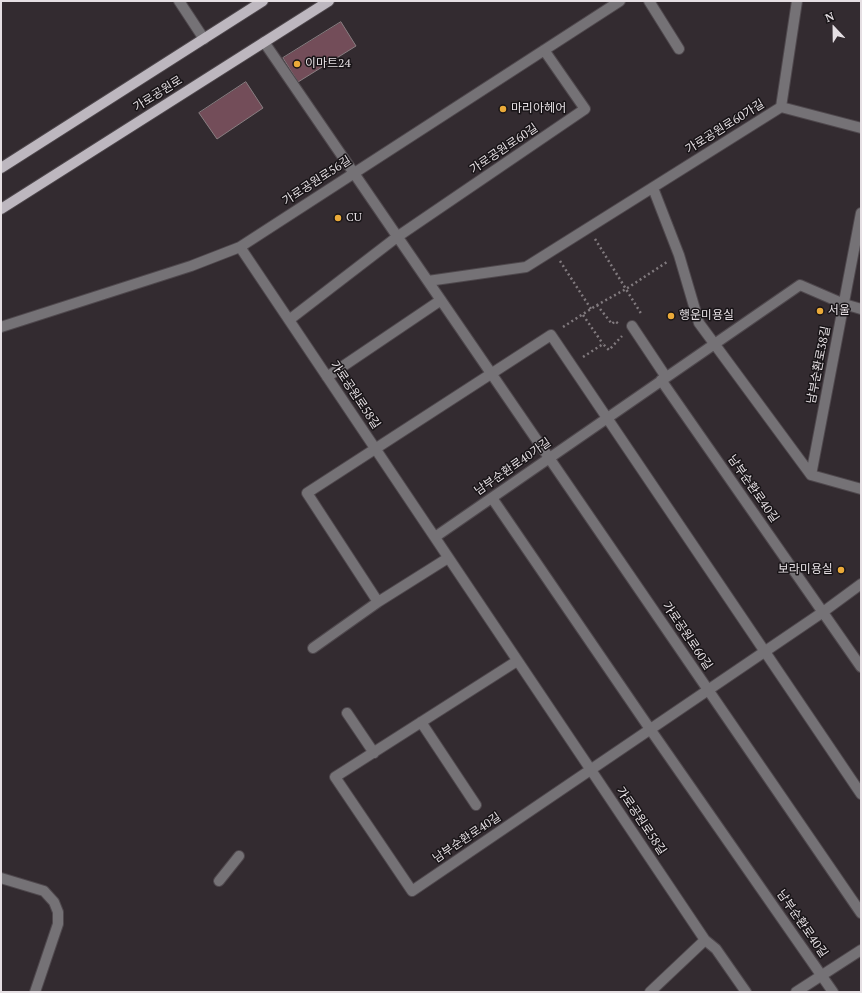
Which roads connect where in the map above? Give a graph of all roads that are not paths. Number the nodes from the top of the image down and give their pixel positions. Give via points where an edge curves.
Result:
1 (179, 1) edge
2 (264, 1) edge
3 (329, 1) edge
4 (620, 1) edge
5 (649, 1) edge
6 (797, 1) edge
7 (204, 39) junction
8 (264, 42) junction
9 (679, 49) dead end
10 (544, 50) junction
11 (781, 106) junction
12 (861, 128) edge
13 (1, 168) edge
14 (353, 173) junction
15 (653, 188) junction
16 (1, 209) edge
17 (861, 213) edge
18 (397, 237) junction
19 (240, 247) junction
20 (428, 281) junction
21 (441, 300) junction
22 (844, 304) junction
23 (861, 309) edge
24 (289, 320) junction
25 (1, 327) edge
26 (629, 329) road end
27 (714, 344) junction
28 (491, 374) junction
29 (327, 377) junction
30 (664, 379) junction
31 (607, 418) junction
32 (375, 448) junction
33 (549, 458) junction
34 (812, 475) junction
35 (861, 488) edge
36 (492, 498) junction
37 (435, 537) junction
38 (448, 558) junction
39 (861, 584) edge
40 (378, 602) junction
41 (823, 612) junction
42 (313, 648) dead end
43 (765, 652) junction
44 (517, 661) junction
45 (861, 667) edge
46 (708, 690) junction
47 (347, 713) dead end
48 (421, 722) junction
49 (650, 729) junction
50 (374, 753) junction
51 (591, 770) junction
52 (861, 794) edge
53 (476, 805) dead end
54 (239, 856) dead end
55 (1, 878) edge
56 (219, 881) dead end
57 (861, 913) edge
58 (705, 940) junction
59 (861, 950) edge
60 (822, 975) junction
61 (35, 992) edge
62 (650, 992) edge
63 (746, 992) edge
64 (796, 992) edge
65 (833, 992) edge

1 - 7 street
2 - 7 main road, 가로공원로
3 - 8 main road, 가로공원로
4 - 10 street, 가로공원로56길
5 - 9 street
6 - 11 street, 가로공원로60가길
7 - 13 main road, 가로공원로
8 - 14 street, 가로공원로60길
8 - 16 main road, 가로공원로
10 - 14 street, 가로공원로56길
10 - 18 street, 가로공원로60길 via 585,109
11 - 12 street
11 - 15 street, 가로공원로60가길
14 - 18 street, 가로공원로60길
14 - 19 street, 가로공원로56길
15 - 20 street, 가로공원로60가길 via 526,267
15 - 27 street via 679,255 699,323
17 - 22 street, 남부순환로38길
18 - 20 street, 가로공원로60길
18 - 24 street, 가로공원로60길
19 - 24 street, 가로공원로58길
19 - 25 street, 가로공원로56길 via 191,266
20 - 21 street, 가로공원로60길
21 - 28 street, 가로공원로60길
21 - 29 street
22 - 23 street, 남부순환로40가길
22 - 27 street, 남부순환로40가길 via 800,285
22 - 34 street, 남부순환로38길
24 - 29 street, 가로공원로58길
26 - 30 street
27 - 30 street, 남부순환로40가길
27 - 34 street
28 - 31 street via 551,335
28 - 32 street
28 - 33 street, 가로공원로60길
29 - 32 street, 가로공원로58길
30 - 31 street, 남부순환로40가길
30 - 41 street, 남부순환로40길
31 - 33 street, 남부순환로40가길
31 - 43 street
32 - 37 street, 가로공원로58길
32 - 40 street via 307,493
33 - 36 street, 남부순환로40가길
33 - 46 street, 가로공원로60길
34 - 35 street
36 - 37 street, 남부순환로40가길
36 - 49 street, 남부순환로40길
37 - 38 street, 가로공원로58길
38 - 40 street
38 - 44 street, 가로공원로58길
39 - 41 street, 남부순환로40길
40 - 42 street
41 - 43 street, 남부순환로40길
41 - 45 street, 남부순환로40길
43 - 46 street, 남부순환로40길
43 - 52 street
44 - 48 street
44 - 51 street, 가로공원로58길
46 - 49 street, 남부순환로40길
46 - 57 street, 가로공원로60길
47 - 50 street
48 - 50 street
48 - 53 street
49 - 51 street, 남부순환로40길
49 - 60 street, 남부순환로40길
50 - 51 street, 남부순환로40길 via 335,777 412,891
51 - 58 street, 가로공원로58길
54 - 56 street
55 - 61 street via 44,891 54,902 58,912 58,924
58 - 62 street
58 - 63 street, 가로공원로58길 via 716,949
59 - 60 street
60 - 64 street
60 - 65 street, 남부순환로40길

